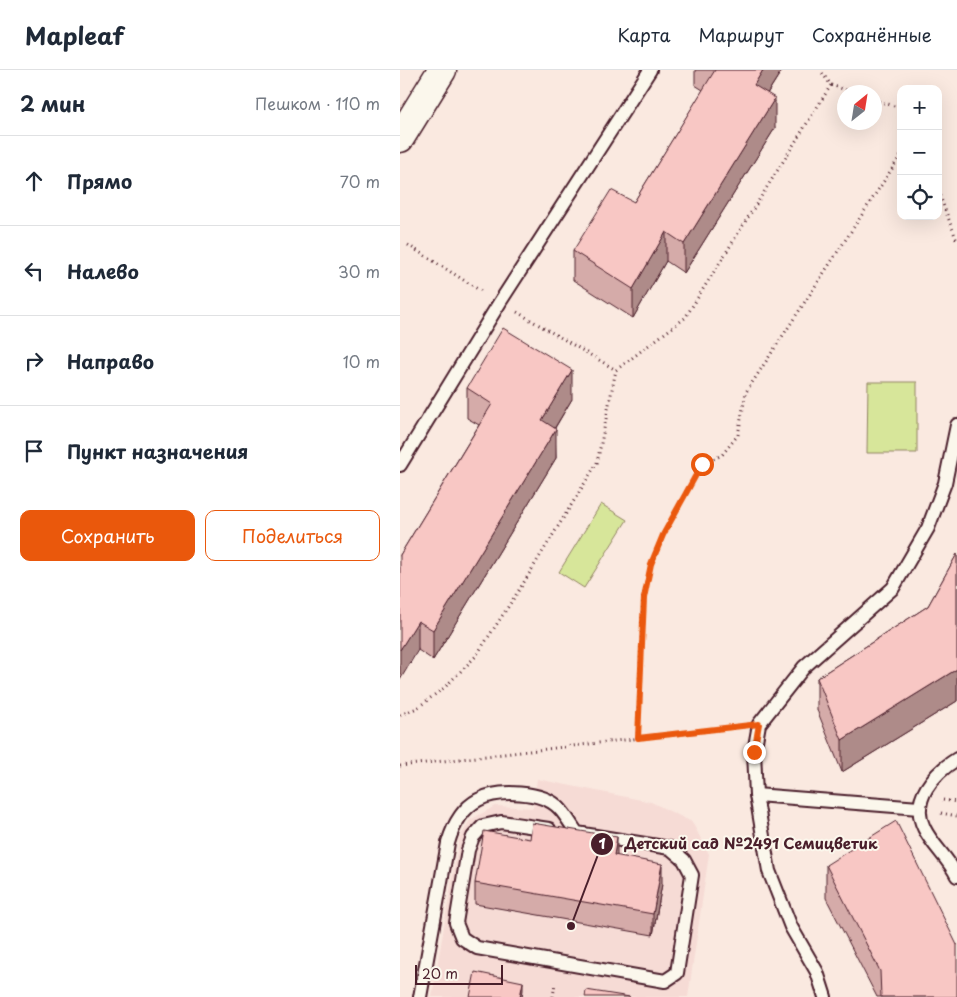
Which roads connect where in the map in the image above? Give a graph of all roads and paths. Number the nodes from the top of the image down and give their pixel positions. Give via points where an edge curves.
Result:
1 (441, 70) edge
2 (650, 70) edge
3 (820, 70) edge
4 (831, 86) junction
5 (837, 88) edge
6 (882, 102) edge
7 (897, 107) edge
8 (400, 138) edge
9 (897, 161) edge
10 (942, 201) edge
11 (957, 240) edge
12 (408, 245) dead end
13 (500, 302) junction
14 (616, 370) junction
15 (957, 425) edge
16 (400, 465) edge
17 (400, 715) edge
18 (759, 724) junction
19 (638, 738) junction
20 (957, 759) edge
21 (400, 766) edge
22 (756, 795) junction
23 (919, 808) junction
24 (577, 833) junction
25 (957, 876) edge
26 (420, 997) edge
27 (825, 997) edge

1 - 8 street
2 - 13 lane
3 - 4 path
4 - 5 path
4 - 14 path via 685,318
6 - 7 path
9 - 19 path via 746,392 738,435 722,455 702,464 663,535 651,564 644,598
10 - 11 path
12 - 13 path
13 - 14 path
13 - 16 lane
14 - 17 path via 597,463 526,580 476,656 445,687 417,708
15 - 18 lane via 946,483 928,528 893,588 804,667
18 - 19 path
18 - 22 lane via 754,752
19 - 21 path
20 - 23 lane via 929,782
22 - 23 lane
22 - 27 lane via 769,871 790,927 817,972
23 - 25 lane via 924,828
24 - 24 lane via 501,822 484,826 473,837 468,850 456,923 462,938 477,948 666,982 677,973 692,875 684,860 670,848
24 - 26 lane via 558,807 534,795 504,793 478,800 454,822

